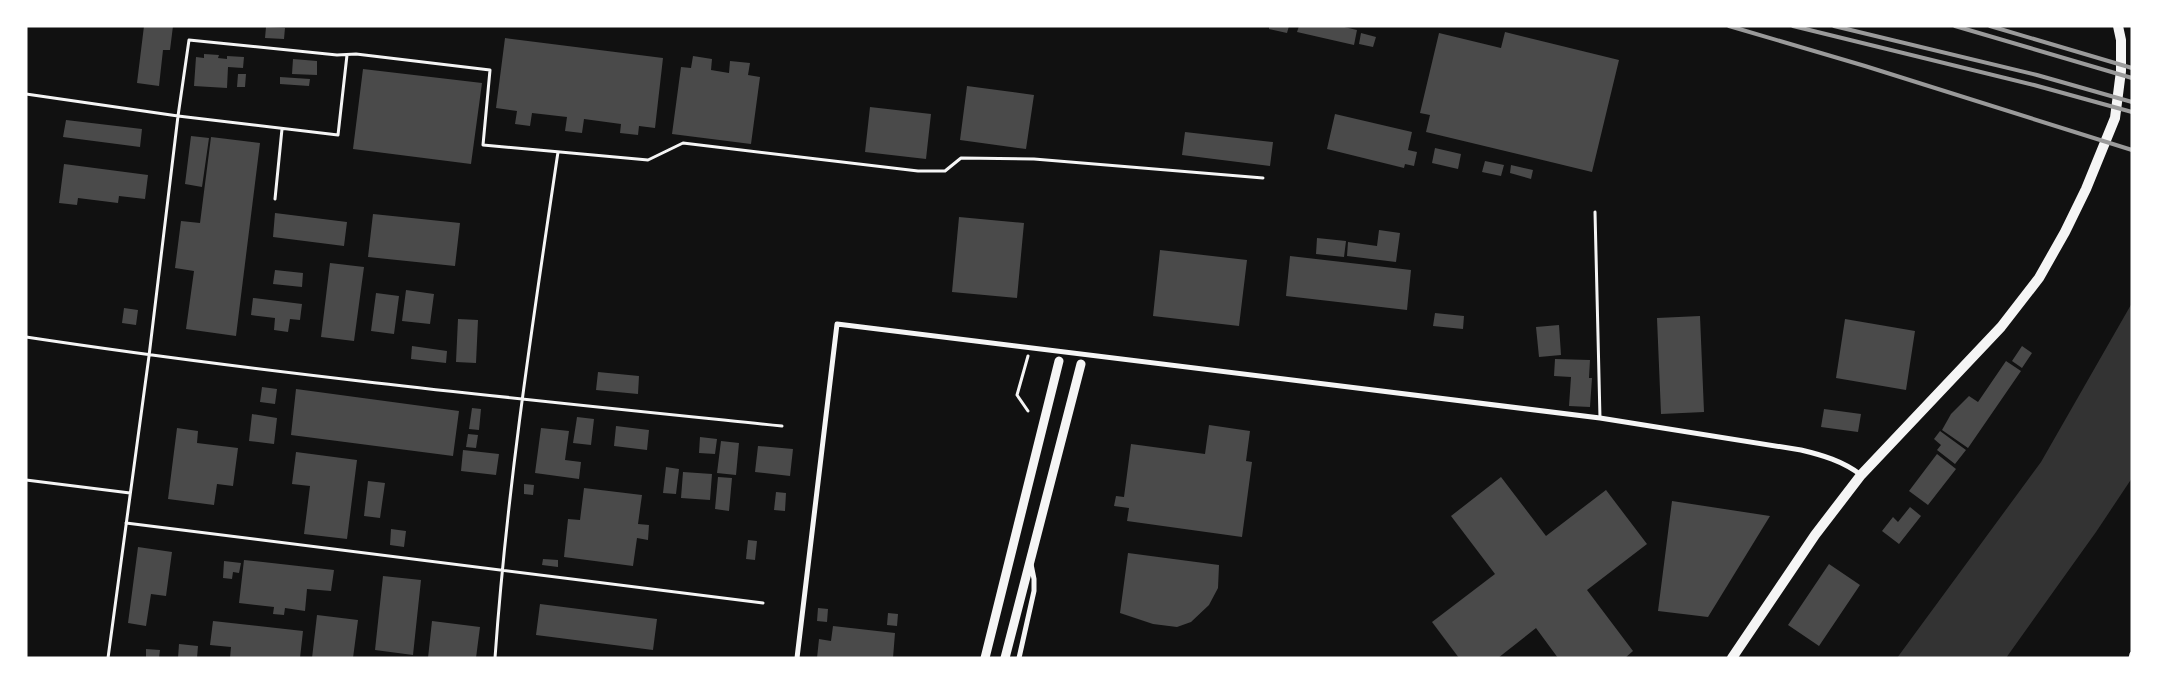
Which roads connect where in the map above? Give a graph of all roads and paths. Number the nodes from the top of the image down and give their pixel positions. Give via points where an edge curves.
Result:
1 (2118, 26) edge
2 (347, 55) junction
3 (26, 94) edge
4 (178, 116) junction
5 (282, 129) junction
6 (558, 152) junction
7 (1264, 178) dead end
8 (275, 199) dead end
9 (1595, 212) dead end
10 (26, 337) edge
11 (1030, 348) junction
12 (149, 356) junction
13 (1059, 362) dead end
14 (1081, 364) dead end
15 (522, 400) junction
16 (1028, 410) dead end
17 (1600, 418) junction
18 (782, 426) dead end
19 (1861, 475) junction
20 (26, 480) edge
21 (130, 493) junction
22 (126, 523) junction
23 (1029, 561) junction
24 (501, 571) junction
25 (763, 603) dead end
26 (2132, 654) edge
27 (108, 658) edge
28 (495, 658) edge
29 (797, 658) edge
30 (985, 658) edge
31 (1005, 658) edge
32 (1019, 658) edge
33 (1732, 658) edge
34 (2131, 658) edge

1 - 19 main road via 2121,71 2115,118 2078,206 2039,278 2000,327
2 - 4 lane via 189,40
2 - 5 lane via 338,135
2 - 6 lane via 490,70 483,145
3 - 4 lane
4 - 5 lane
4 - 12 lane
5 - 8 lane
6 - 7 lane via 648,160 684,144 918,170 945,171 961,158 1034,159
6 - 15 lane
9 - 17 lane
10 - 12 lane
11 - 16 path via 1017,395
11 - 17 street
11 - 29 street via 836,324
12 - 15 lane
12 - 21 lane
13 - 30 street
14 - 23 street
15 - 18 lane
15 - 24 lane
17 - 19 street via 1801,450 1846,465
19 - 33 main road via 1815,535
20 - 21 lane
21 - 22 lane
22 - 24 lane
22 - 27 lane
23 - 31 street
23 - 32 street via 1034,574 1034,591
24 - 25 lane
24 - 28 lane
26 - 34 street

